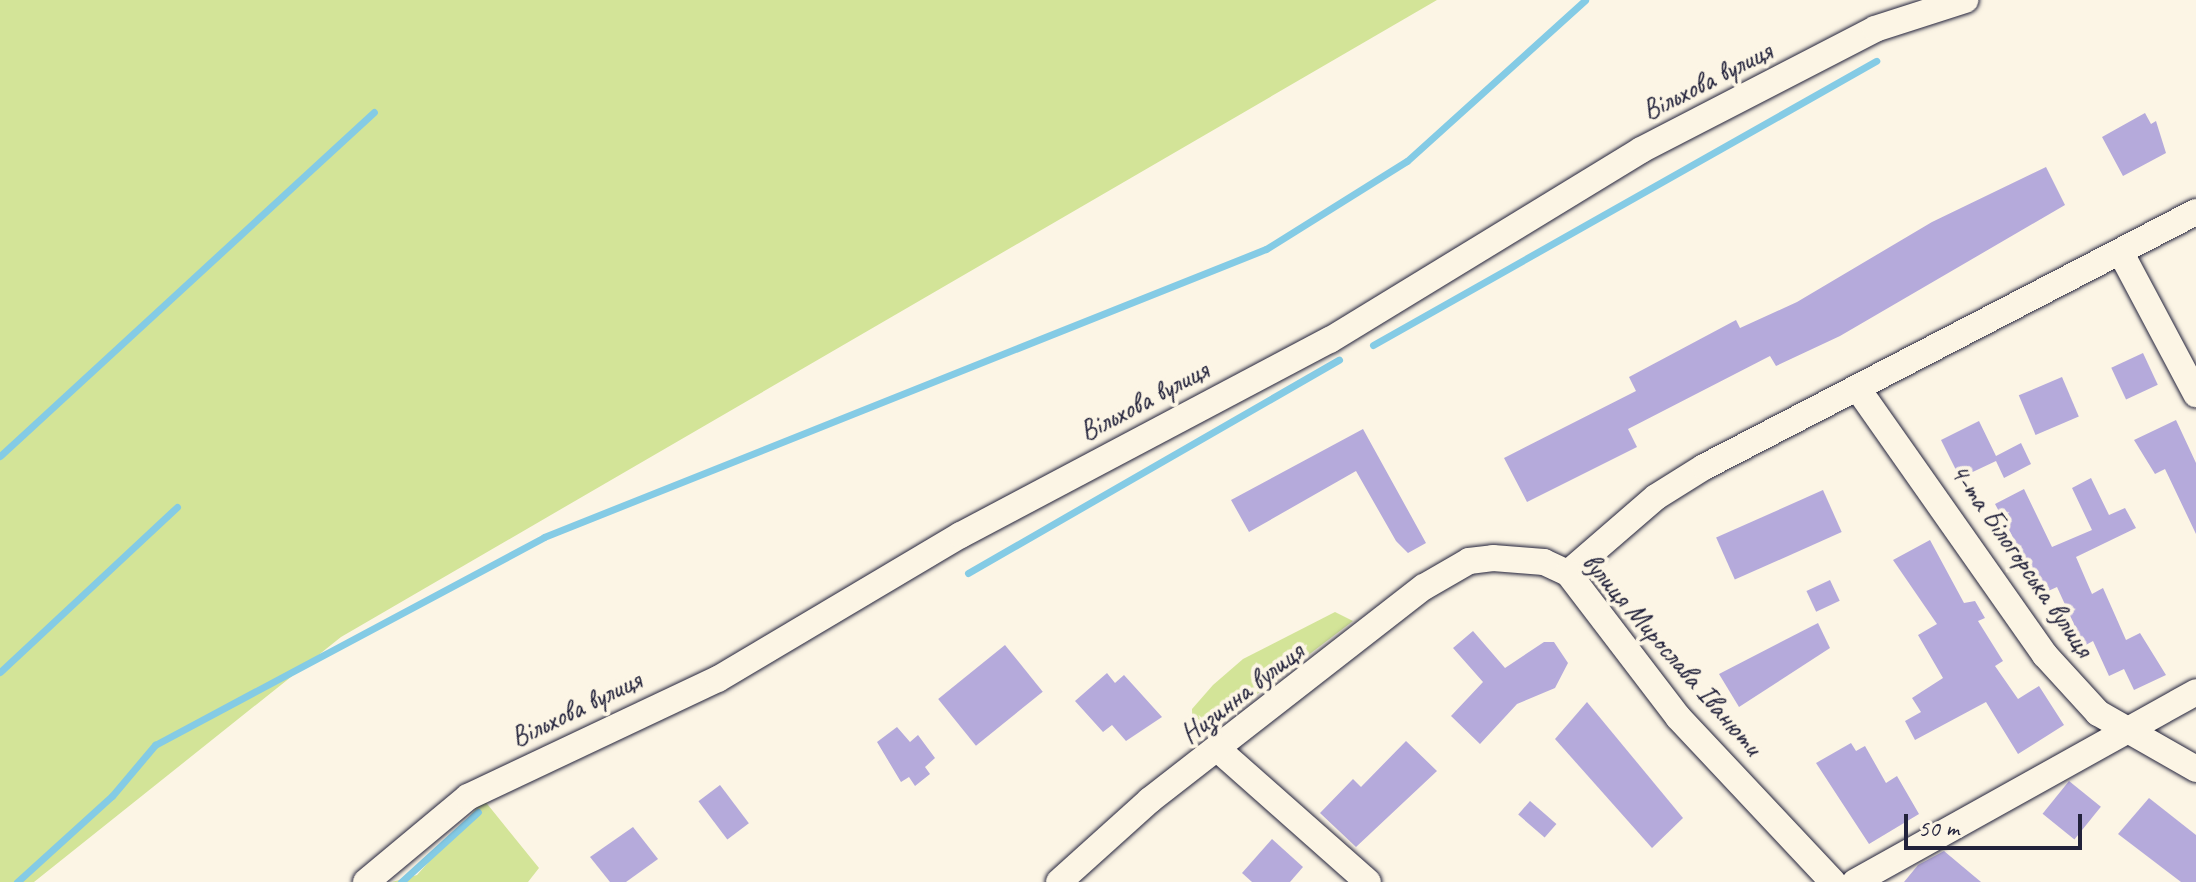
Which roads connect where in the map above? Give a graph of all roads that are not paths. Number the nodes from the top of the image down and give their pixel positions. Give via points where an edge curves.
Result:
1 (1965, 0) edge
2 (2196, 212) edge
3 (2121, 253) junction
4 (1858, 389) junction
5 (2196, 394) edge
6 (1469, 561) joint
7 (1568, 573) junction
8 (2196, 692) edge
9 (2122, 727) junction
10 (1221, 752) junction
11 (2196, 769) edge
12 (366, 882) edge
13 (1059, 882) edge
14 (1368, 882) edge
15 (1833, 882) edge
16 (1855, 882) edge

1 - 12 street, Вільхова вулиця via 1875,29 1641,150 1330,340 961,535 718,679 468,797
2 - 3 street
3 - 4 street
3 - 5 street
4 - 7 street via 1656,497
4 - 9 street, 4-та Білогорська вулиця via 2045,655 2098,713
6 - 7 street, вулиця Мирослава Іванюти via 1544,562
6 - 10 street, Низинна вулиця via 1424,587
7 - 15 street, вулиця Мирослава Іванюти via 1678,717
8 - 9 street
9 - 11 street, 4-та Білогорська вулиця
9 - 16 street
10 - 13 street, Низинна вулиця via 1150,800
10 - 14 street

